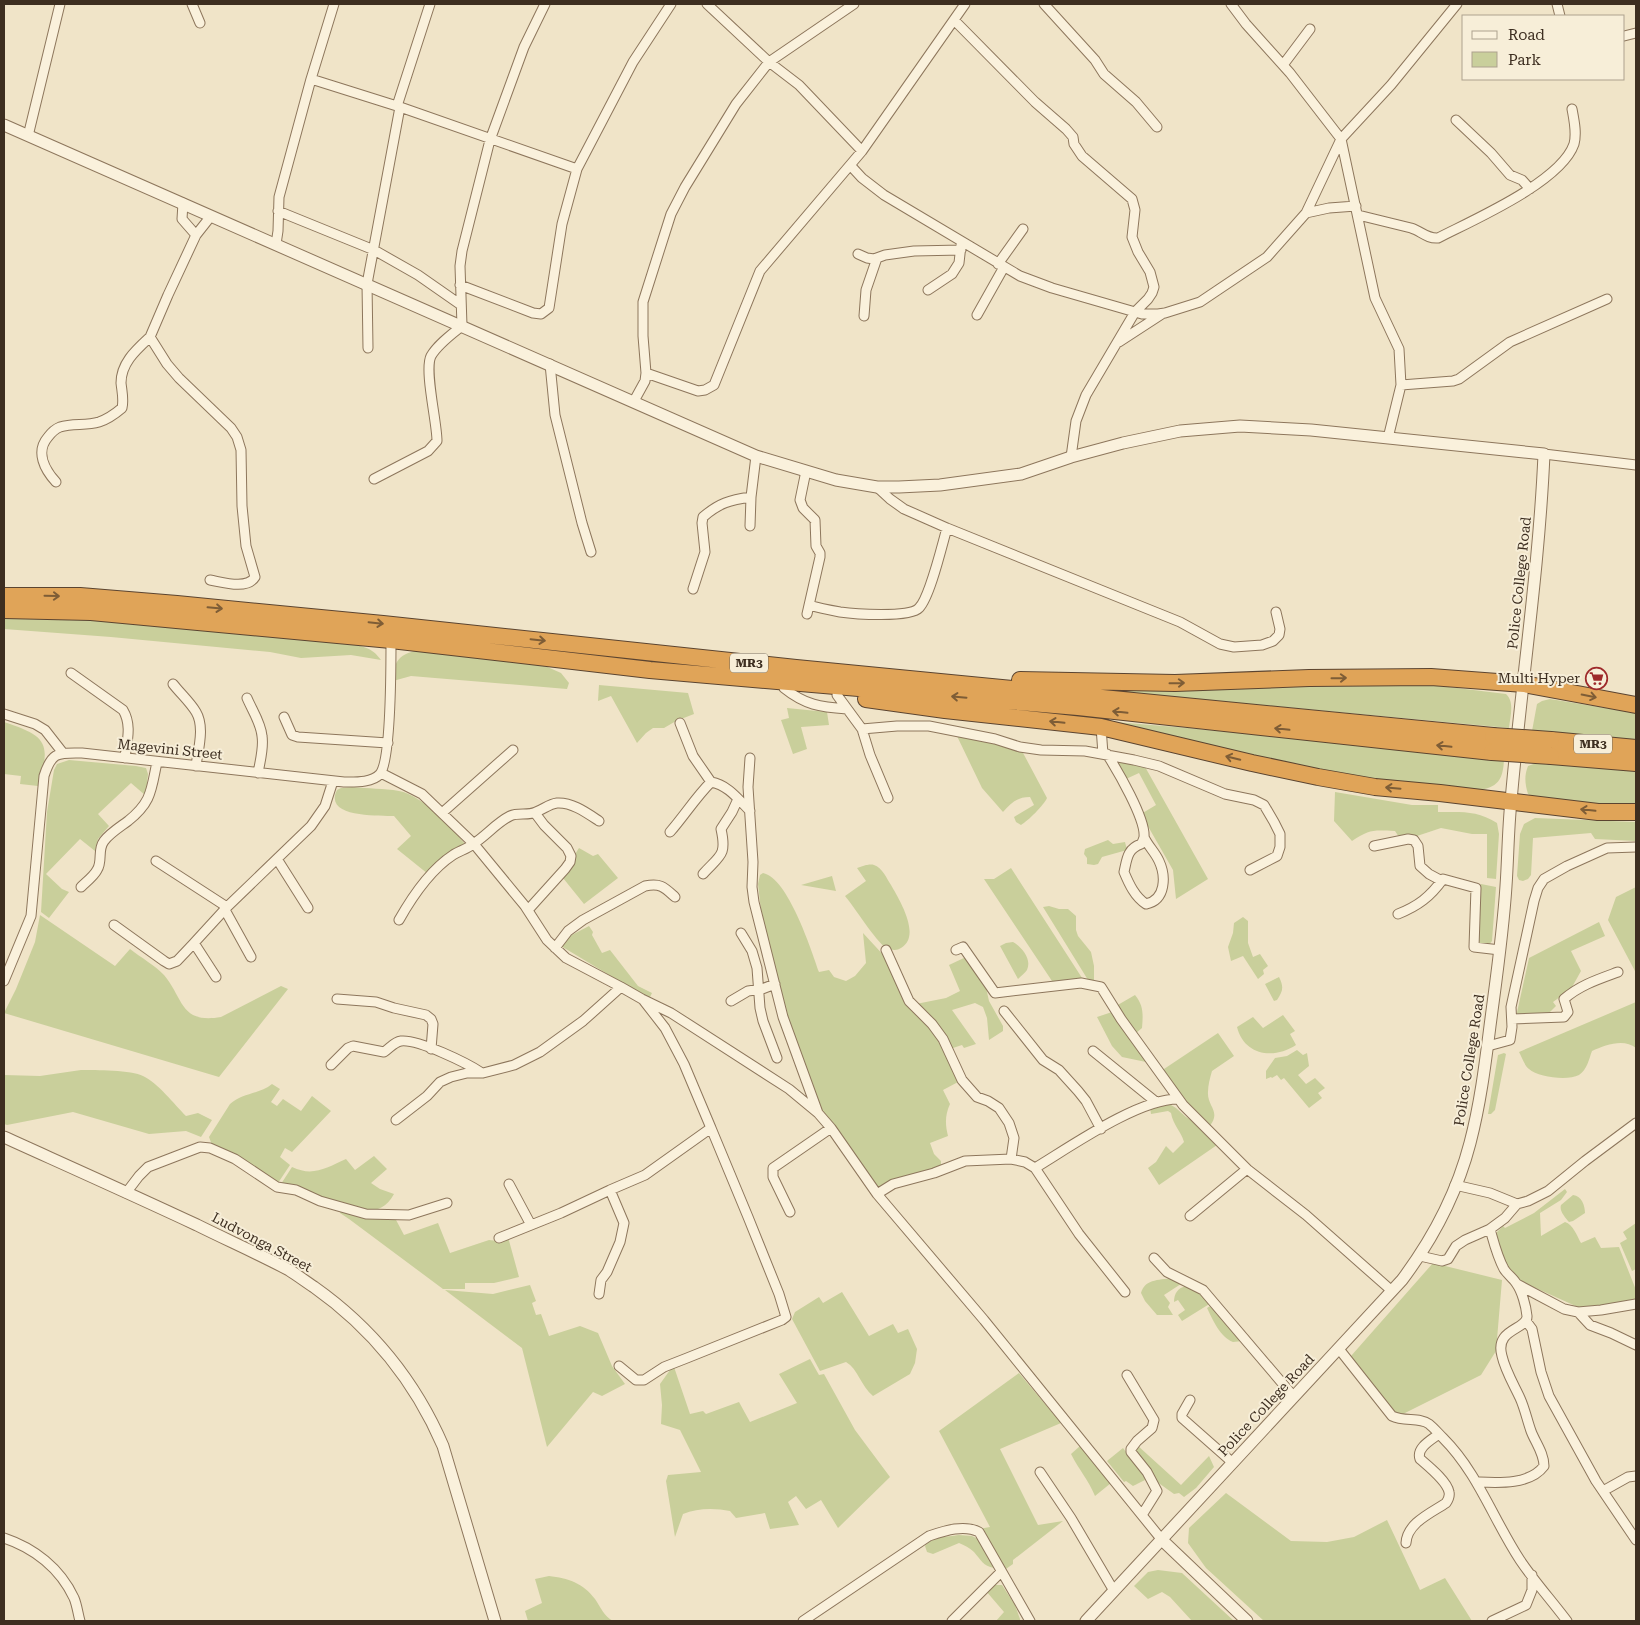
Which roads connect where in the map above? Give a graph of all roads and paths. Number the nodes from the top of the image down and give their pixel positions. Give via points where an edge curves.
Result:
1 (60, 4) edge
2 (192, 4) edge
3 (334, 4) edge
4 (430, 4) edge
5 (544, 4) edge
6 (671, 4) edge
7 (707, 4) edge
8 (854, 4) edge
9 (965, 4) edge
10 (1044, 4) edge
11 (1231, 4) edge
12 (1458, 4) edge
13 (954, 20) junction
14 (200, 23) dead end
15 (1310, 29) dead end
16 (769, 62) junction
17 (1283, 65) junction
18 (311, 79) junction
19 (398, 107) junction
20 (1572, 109) dead end
21 (1456, 120) dead end
22 (4, 125) edge
23 (1156, 127) dead end
24 (28, 136) junction
25 (1341, 139) junction
26 (490, 140) junction
27 (862, 151) junction
28 (850, 165) junction
29 (577, 169) junction
30 (1530, 189) junction
31 (182, 203) junction
32 (1357, 210) junction
33 (278, 212) junction
34 (1306, 213) junction
35 (211, 216) junction
36 (1023, 229) dead end
37 (196, 235) junction
38 (276, 244) junction
39 (961, 245) junction
40 (374, 250) junction
41 (858, 254) dead end
42 (877, 258) junction
43 (1001, 265) junction
44 (367, 284) junction
45 (460, 286) junction
46 (928, 290) dead end
47 (1607, 298) dead end
48 (461, 305) junction
49 (1135, 312) junction
50 (1165, 313) junction
51 (976, 315) dead end
52 (864, 316) dead end
53 (462, 326) junction
54 (150, 337) junction
55 (1116, 344) junction
56 (368, 348) dead end
57 (550, 364) junction
58 (646, 373) junction
59 (1401, 385) junction
60 (634, 401) junction
61 (1388, 438) junction
62 (1544, 454) junction
63 (756, 456) junction
64 (1071, 457) junction
65 (1636, 464) edge
66 (806, 472) junction
67 (374, 479) dead end
68 (56, 482) dead end
69 (877, 487) junction
70 (751, 497) junction
71 (750, 526) dead end
72 (947, 528) junction
73 (592, 552) dead end
74 (210, 580) dead end
75 (693, 588) dead end
76 (4, 596) edge
77 (4, 610) edge
78 (1276, 612) dead end
79 (391, 640) junction
80 (796, 668) junction
81 (650, 670) junction
82 (71, 673) dead end
83 (173, 684) dead end
84 (1524, 684) junction
85 (784, 688) junction
86 (837, 695) junction
87 (247, 698) dead end
88 (1636, 705) edge
89 (847, 709) junction
90 (4, 714) edge
91 (284, 717) dead end
92 (680, 723) dead end
93 (1101, 727) junction
94 (862, 729) junction
95 (388, 743) junction
96 (1492, 744) junction
97 (1551, 748) junction
98 (1636, 748) edge
99 (513, 750) dead end
100 (64, 753) junction
101 (1105, 754) junction
102 (125, 758) junction
103 (750, 758) dead end
104 (157, 762) junction
105 (1636, 763) edge
106 (196, 766) junction
107 (258, 773) junction
108 (381, 773) junction
109 (333, 781) junction
110 (711, 782) junction
111 (888, 798) dead end
112 (738, 799) junction
113 (1511, 802) junction
114 (750, 811) junction
115 (1636, 812) edge
116 (442, 813) junction
117 (536, 813) junction
118 (599, 822) dead end
119 (670, 832) dead end
120 (1144, 837) junction
121 (474, 844) junction
122 (1374, 846) dead end
123 (1636, 847) edge
124 (277, 859) junction
125 (156, 861) dead end
126 (1250, 870) dead end
127 (703, 874) dead end
128 (1442, 881) junction
129 (81, 887) dead end
130 (675, 897) dead end
131 (308, 908) dead end
132 (226, 909) junction
133 (528, 910) junction
134 (1398, 914) dead end
135 (399, 920) dead end
136 (114, 926) dead end
137 (742, 933) dead end
138 (194, 943) junction
139 (555, 948) junction
140 (886, 950) dead end
141 (956, 950) dead end
142 (1500, 950) junction
143 (251, 957) dead end
144 (1618, 972) dead end
145 (216, 977) dead end
146 (4, 981) edge
147 (775, 984) junction
148 (622, 987) junction
149 (759, 989) junction
150 (337, 999) dead end
151 (642, 999) junction
152 (731, 1001) dead end
153 (1004, 1012) dead end
154 (1512, 1019) junction
155 (1488, 1046) junction
156 (431, 1049) junction
157 (1093, 1051) dead end
158 (777, 1058) dead end
159 (331, 1065) dead end
160 (483, 1073) junction
161 (1178, 1098) junction
162 (1156, 1102) junction
163 (818, 1113) junction
164 (396, 1120) dead end
165 (1636, 1123) edge
166 (711, 1128) junction
167 (831, 1128) junction
168 (1101, 1129) junction
169 (4, 1137) edge
170 (1010, 1159) junction
171 (1035, 1168) junction
172 (1246, 1169) junction
173 (510, 1184) dead end
174 (1455, 1185) junction
175 (610, 1190) junction
176 (126, 1193) junction
177 (877, 1194) junction
178 (447, 1203) dead end
179 (1517, 1204) junction
180 (790, 1212) dead end
181 (1190, 1216) dead end
182 (531, 1225) junction
183 (1490, 1229) junction
184 (499, 1238) dead end
185 (1420, 1256) junction
186 (1154, 1258) dead end
187 (1517, 1284) junction
188 (1392, 1291) junction
189 (1125, 1292) dead end
190 (599, 1294) dead end
191 (1636, 1304) edge
192 (1578, 1312) junction
193 (1526, 1321) junction
194 (1636, 1345) edge
195 (1338, 1349) junction
196 (619, 1366) dead end
197 (1127, 1375) dead end
198 (1294, 1396) junction
199 (1190, 1400) dead end
200 (1439, 1434) junction
201 (1233, 1463) junction
202 (1040, 1472) dead end
203 (1636, 1476) edge
204 (1478, 1482) junction
205 (1603, 1491) junction
206 (1142, 1516) junction
207 (4, 1538) edge
208 (1162, 1540) junction
209 (1636, 1540) edge
210 (1406, 1543) dead end
211 (1001, 1572) junction
212 (1532, 1575) junction
213 (1114, 1591) junction
214 (80, 1621) edge
215 (494, 1621) edge
216 (803, 1621) edge
217 (952, 1621) edge
218 (1030, 1621) edge
219 (1086, 1621) edge
220 (1247, 1621) edge
221 (1492, 1621) edge
222 (1567, 1621) edge

1 - 24 street
2 - 14 street
3 - 18 street
4 - 19 street
5 - 26 street via 524,47
6 - 29 street via 633,62
7 - 16 street
8 - 16 street
9 - 13 street
10 - 23 street via 1104,74 1136,102
11 - 17 street
12 - 25 street
13 - 27 street
13 - 49 street via 1066,129 1082,156 1132,199 1135,210 1132,237 1154,287
15 - 17 street
16 - 27 street via 799,85
16 - 58 street via 736,104 671,214 644,302
17 - 25 street
18 - 19 street
18 - 33 street via 279,197
19 - 26 street
19 - 40 street
20 - 30 street via 1575,129 1569,154
21 - 30 street via 1510,175 1522,180
22 - 24 street
24 - 31 street
25 - 32 street
25 - 34 street
26 - 29 street
26 - 45 street via 462,251
27 - 28 street
28 - 39 street via 884,194
28 - 58 street via 760,271 714,384 698,391
29 - 45 street via 564,216 551,299 546,311 533,313
30 - 32 street via 1432,239 1419,230
31 - 35 street
31 - 37 street via 182,219
32 - 34 street via 1329,208
32 - 59 street via 1375,298 1399,349
33 - 38 street
33 - 40 street
34 - 50 street via 1267,258 1200,302
35 - 37 street
35 - 38 street
36 - 43 street
37 - 54 street
38 - 44 street
39 - 42 street
39 - 43 street
39 - 46 street via 959,263 952,274
40 - 44 street
40 - 48 street
41 - 42 street
42 - 52 street via 866,290
43 - 49 street via 1052,288
43 - 51 street
44 - 53 street
44 - 56 street
45 - 48 street
47 - 59 street via 1510,342 1459,379
48 - 53 street
49 - 50 street
49 - 55 street
50 - 55 street
53 - 57 street
53 - 67 street via 446,339 430,360 436,442 428,451
54 - 68 street via 134,352 122,373 122,408 99,422 59,427 45,440 41,454 43,462
54 - 74 street via 167,364 231,428 240,444 246,546 255,577 245,584
55 - 64 street via 1086,395 1076,421
57 - 60 street
57 - 73 street via 555,415
58 - 60 street
59 - 61 street
60 - 63 street
61 - 62 street
61 - 64 street via 1240,426 1180,431
62 - 65 street
62 - 84 street, Police College Road via 1541,518
63 - 66 street
63 - 70 street
64 - 69 street via 1021,474 980,481
66 - 69 street
66 - 72 street via 800,500 815,520 816,546 820,553 808,610 869,614 910,613 918,609 928,589
69 - 72 street via 904,509
70 - 71 street
70 - 75 street via 729,501 703,517 705,552
72 - 78 street via 1180,622 1220,644 1234,647 1273,641 1280,628
76 -> 80 highway, MR3 via 80,596 187,605
77 - 79 highway, MR3 via 91,612
79 - 81 highway, MR3
79 - 95 street
80 -> 84 highway via 1009,680 1175,683 1431,677
80 - 96 highway, MR3
81 - 85 highway
96 -> 81 highway, MR3
82 - 102 street via 123,710 129,727
83 - 106 street via 196,712 199,721
84 -> 88 highway
84 - 113 street, Police College Road
85 - 86 highway
85 - 89 street via 809,703
86 - 89 street
93 -> 86 highway
87 - 107 street via 262,735
89 - 94 street
90 - 100 street via 45,730
91 - 95 street via 292,735 298,738
92 - 110 street via 693,756
93 - 101 street
113 -> 93 highway via 1375,787 1318,777
94 - 101 street via 929,726 995,738 1020,747
94 - 111 street
95 - 108 street
96 - 97 highway, MR3, bridge
97 - 98 highway, MR3
97 - 105 highway, MR3
99 - 116 street
100 - 102 street, Magevini Street
100 - 146 street via 55,755 48,763 44,776 31,916
101 - 120 street via 1130,795
101 - 126 street via 1159,766 1225,794 1264,805 1280,834 1280,847 1277,856
102 - 104 street, Magevini Street
103 - 114 street
104 - 106 street, Magevini Street
104 - 129 street via 145,805 105,840 100,848 97,870
106 - 107 street, Magevini Street
107 - 109 street, Magevini Street
108 - 109 street, Magevini Street via 362,781
108 - 116 street via 422,794
109 - 124 street via 325,806 311,826
110 - 112 street via 720,784
110 - 119 street
112 - 114 street
112 - 127 street via 721,829 724,849 720,858
115 -> 113 highway via 1598,812
113 - 142 street, Police College Road
114 - 147 street via 752,887
116 - 121 street
117 - 118 street via 558,803 580,809
117 - 121 street via 512,815
117 - 133 street via 571,856 565,869
120 - 120 street via 1141,844 1129,853 1124,872 1128,883 1146,904 1154,903 1160,896 1163,875 1160,863
121 - 133 street
121 - 135 street via 437,868 411,899
122 - 128 street via 1408,838 1414,840 1418,846 1420,866
123 - 154 street via 1607,848 1544,879 1534,901
124 - 131 street
124 - 132 street
125 - 132 street
128 - 134 street via 1414,908
128 - 142 street via 1476,888 1474,947
130 - 139 street via 663,886 645,886 583,920 568,931
132 - 138 street
132 - 143 street
133 - 139 street
136 - 138 street via 169,964 177,961
137 - 149 street via 752,951
138 - 145 street
139 - 148 street via 566,958
140 - 170 street via 909,1001 943,1039 962,1080 978,1097 1000,1108 1009,1123 1014,1138
141 - 161 street via 963,947 995,993 1081,983 1101,987
142 - 155 street, Police College Road
144 - 154 street via 1572,992 1564,999 1568,1012 1564,1017
147 - 149 street
147 - 163 street via 783,1017
148 - 151 street
148 - 160 street via 540,1052 514,1065
149 - 152 street
149 - 158 street via 763,1021
150 - 156 street via 376,1002 426,1015 433,1024
151 - 163 street via 679,1018 789,1090
151 - 166 street via 669,1035
153 - 168 street via 1043,1060 1059,1070 1078,1090
154 - 155 street via 1510,1040
155 - 174 street, Police College Road via 1470,1145
156 - 159 street via 404,1041 395,1043 384,1052 353,1046
156 - 160 street
157 - 162 street
160 - 164 street via 452,1076 440,1082
161 - 162 street
161 - 172 street
162 - 168 street
163 - 167 street
165 - 179 street via 1548,1191
166 - 175 street via 645,1175
166 - 196 street via 786,1317 664,1367 644,1380 636,1380
167 - 177 street
167 - 180 street via 773,1168 773,1177
168 - 171 street
169 - 176 street, Ludvonga Street
170 - 171 street
170 - 177 street via 965,1161 893,1184
171 - 189 street via 1079,1234
172 - 181 street
172 - 188 street via 1306,1215
173 - 182 street
174 - 179 street via 1490,1193
174 - 185 street, Police College Road
175 - 182 street
175 - 190 street via 624,1223 620,1242 601,1280
176 - 178 street via 148,1167 200,1147 235,1159 277,1187 296,1190 320,1201 366,1214 409,1215
176 - 215 street, Ludvonga Street via 290,1270 357,1320 384,1350 410,1382 432,1419 443,1446
177 - 206 street via 984,1320
179 - 183 street
182 - 184 street
183 - 185 street via 1456,1246 1448,1259
183 - 187 street via 1497,1255
185 - 188 street, Police College Road
186 - 198 street via 1167,1272 1203,1290
187 - 192 street via 1564,1309
187 - 193 street
188 - 195 street, Police College Road
191 - 192 street
192 - 194 street via 1590,1325
193 - 204 street via 1513,1328 1500,1347 1544,1466 1514,1482
193 - 205 street via 1532,1328 1540,1372 1549,1396
195 - 198 street, Police College Road
195 - 200 street via 1392,1416 1428,1423
197 - 206 street via 1154,1420 1152,1428 1131,1449 1157,1490
198 - 201 street, Police College Road
199 - 201 street via 1182,1418
200 - 204 street
200 - 210 street via 1418,1455 1445,1483 1450,1492 1449,1498 1411,1528
201 - 208 street, Police College Road
202 - 213 street
203 - 205 street
204 - 212 street via 1502,1529
205 - 209 street
206 - 208 street
207 - 214 street via 43,1558 63,1579 75,1600
208 - 213 street, Police College Road
208 - 220 street
211 - 216 street via 979,1532 973,1529 941,1532 912,1545
211 - 217 street
211 - 218 street
212 - 221 street via 1532,1590 1526,1605
212 - 222 street
213 - 219 street, Police College Road

